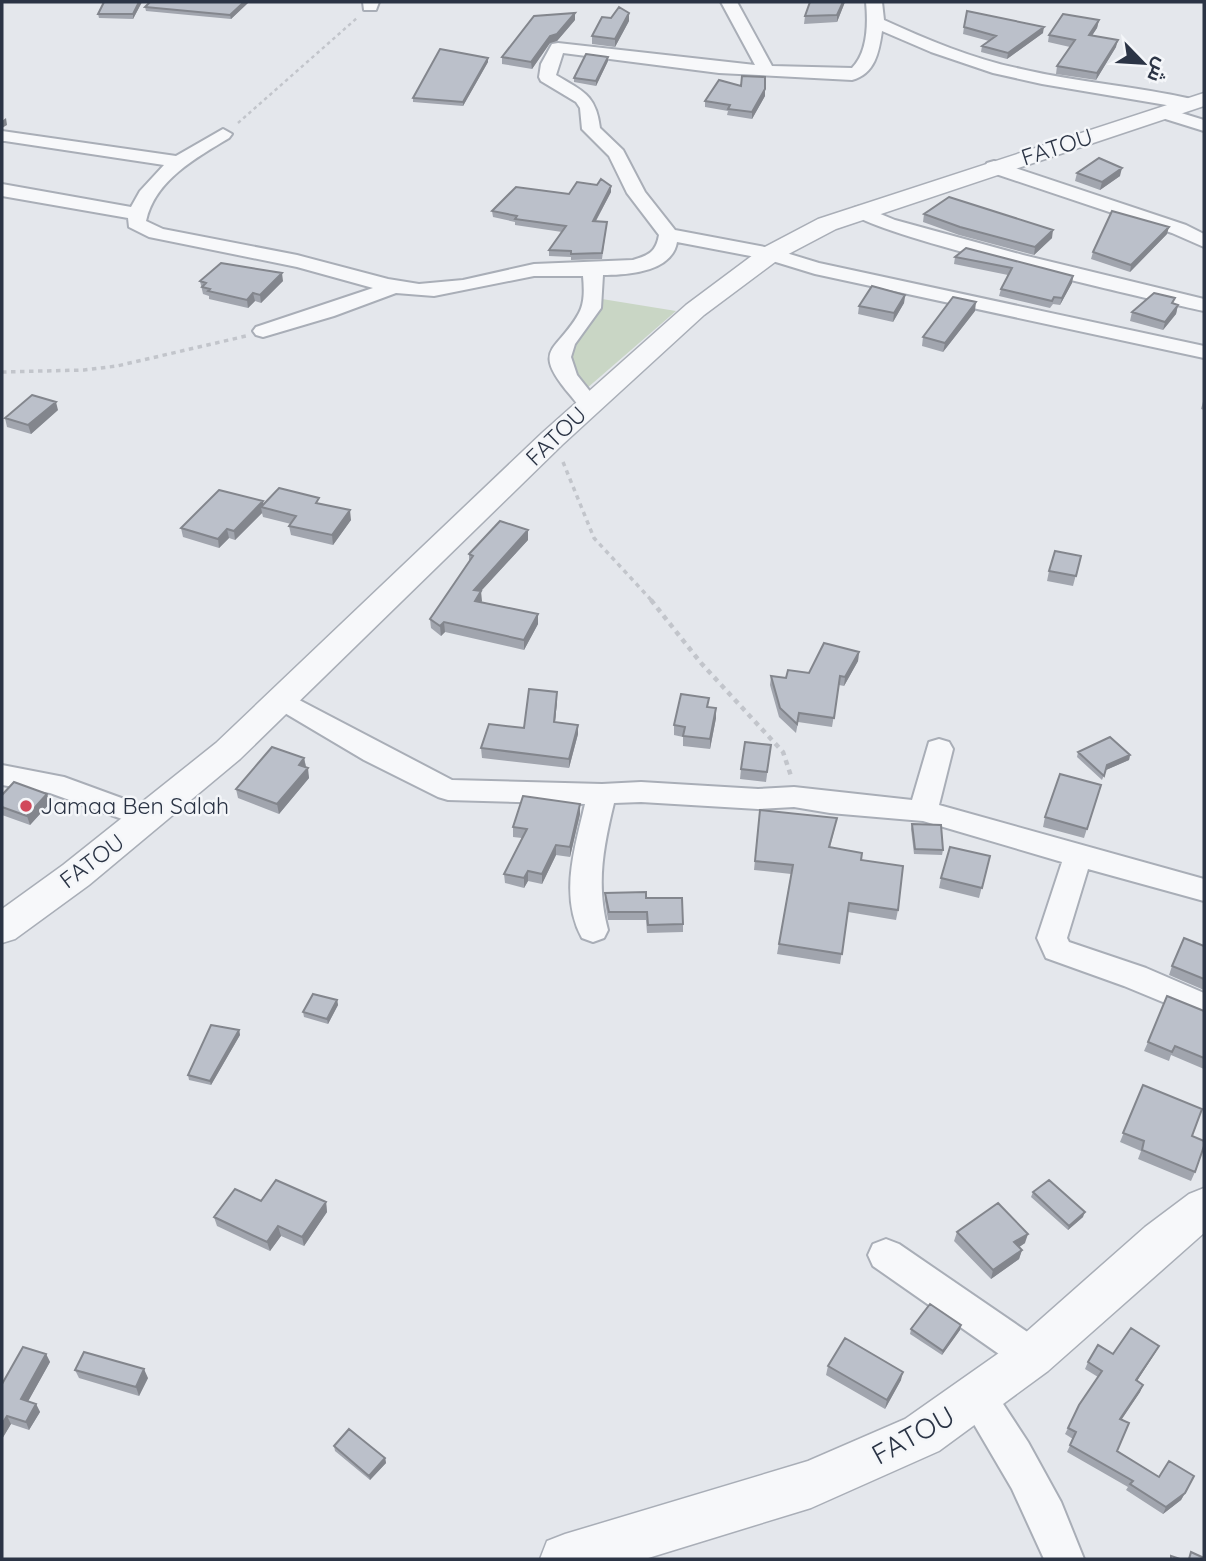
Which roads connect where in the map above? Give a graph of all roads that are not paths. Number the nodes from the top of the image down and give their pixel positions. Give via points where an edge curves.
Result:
1 (729, 2) edge
2 (874, 2) edge
3 (876, 22) junction
4 (909, 38) junction
5 (871, 43) junction
6 (766, 70) junction
7 (1191, 110) edge
8 (223, 134) road end
9 (5, 136) dead end
10 (178, 162) junction
11 (994, 167) junction
12 (2, 190) edge
13 (861, 212) junction
14 (137, 214) junction
15 (669, 235) junction
16 (1204, 241) edge
17 (770, 254) junction
18 (592, 270) junction
19 (394, 287) junction
20 (1204, 305) edge
21 (263, 331) road end
22 (1204, 352) edge
23 (589, 404) junction
24 (282, 701) junction
25 (939, 749) dead end
26 (2, 775) edge
27 (602, 794) junction
28 (923, 811) junction
29 (147, 818) junction
30 (1079, 856) junction
31 (1204, 890) edge
32 (2, 929) edge
33 (593, 930) dead end
34 (1204, 1007) edge
35 (1204, 1207) edge
36 (886, 1255) dead end
37 (1032, 1356) junction
38 (977, 1397) junction
39 (565, 1559) edge
40 (1064, 1559) edge

1 - 6 street
2 - 3 street
3 - 4 street
3 - 5 street
4 - 5 street
4 - 7 street via 977,64 1137,92
5 - 6 street via 862,69 852,75
6 - 15 street via 558,48 554,54 547,77 582,98 589,108 592,129 617,154 636,193
7 - 11 street, FATOU
8 - 10 street
9 - 10 street
10 - 14 street
11 - 13 street, FATOU
11 - 16 street
12 - 14 street
13 - 17 street, FATOU
13 - 20 street via 888,224 1005,256
14 - 19 street via 136,223 142,228
15 - 17 street
15 - 18 street via 667,251 657,259 628,268
17 - 22 street via 816,268
17 - 23 street, FATOU via 695,310
18 - 19 street via 538,270 454,288
18 - 23 street via 589,315 560,358 566,375
19 - 21 street
23 - 24 street, FATOU
24 - 27 street via 448,790
24 - 29 street, FATOU
25 - 28 street
26 - 29 street via 54,784
27 - 28 street via 794,796
27 - 33 street via 583,875
28 - 30 street
29 - 32 street, FATOU
30 - 31 street
30 - 34 street via 1052,938 1058,950
35 - 37 street, FATOU
36 - 37 street
37 - 38 street, FATOU
38 - 39 street, FATOU via 922,1435 811,1484
38 - 40 street via 1051,1520

